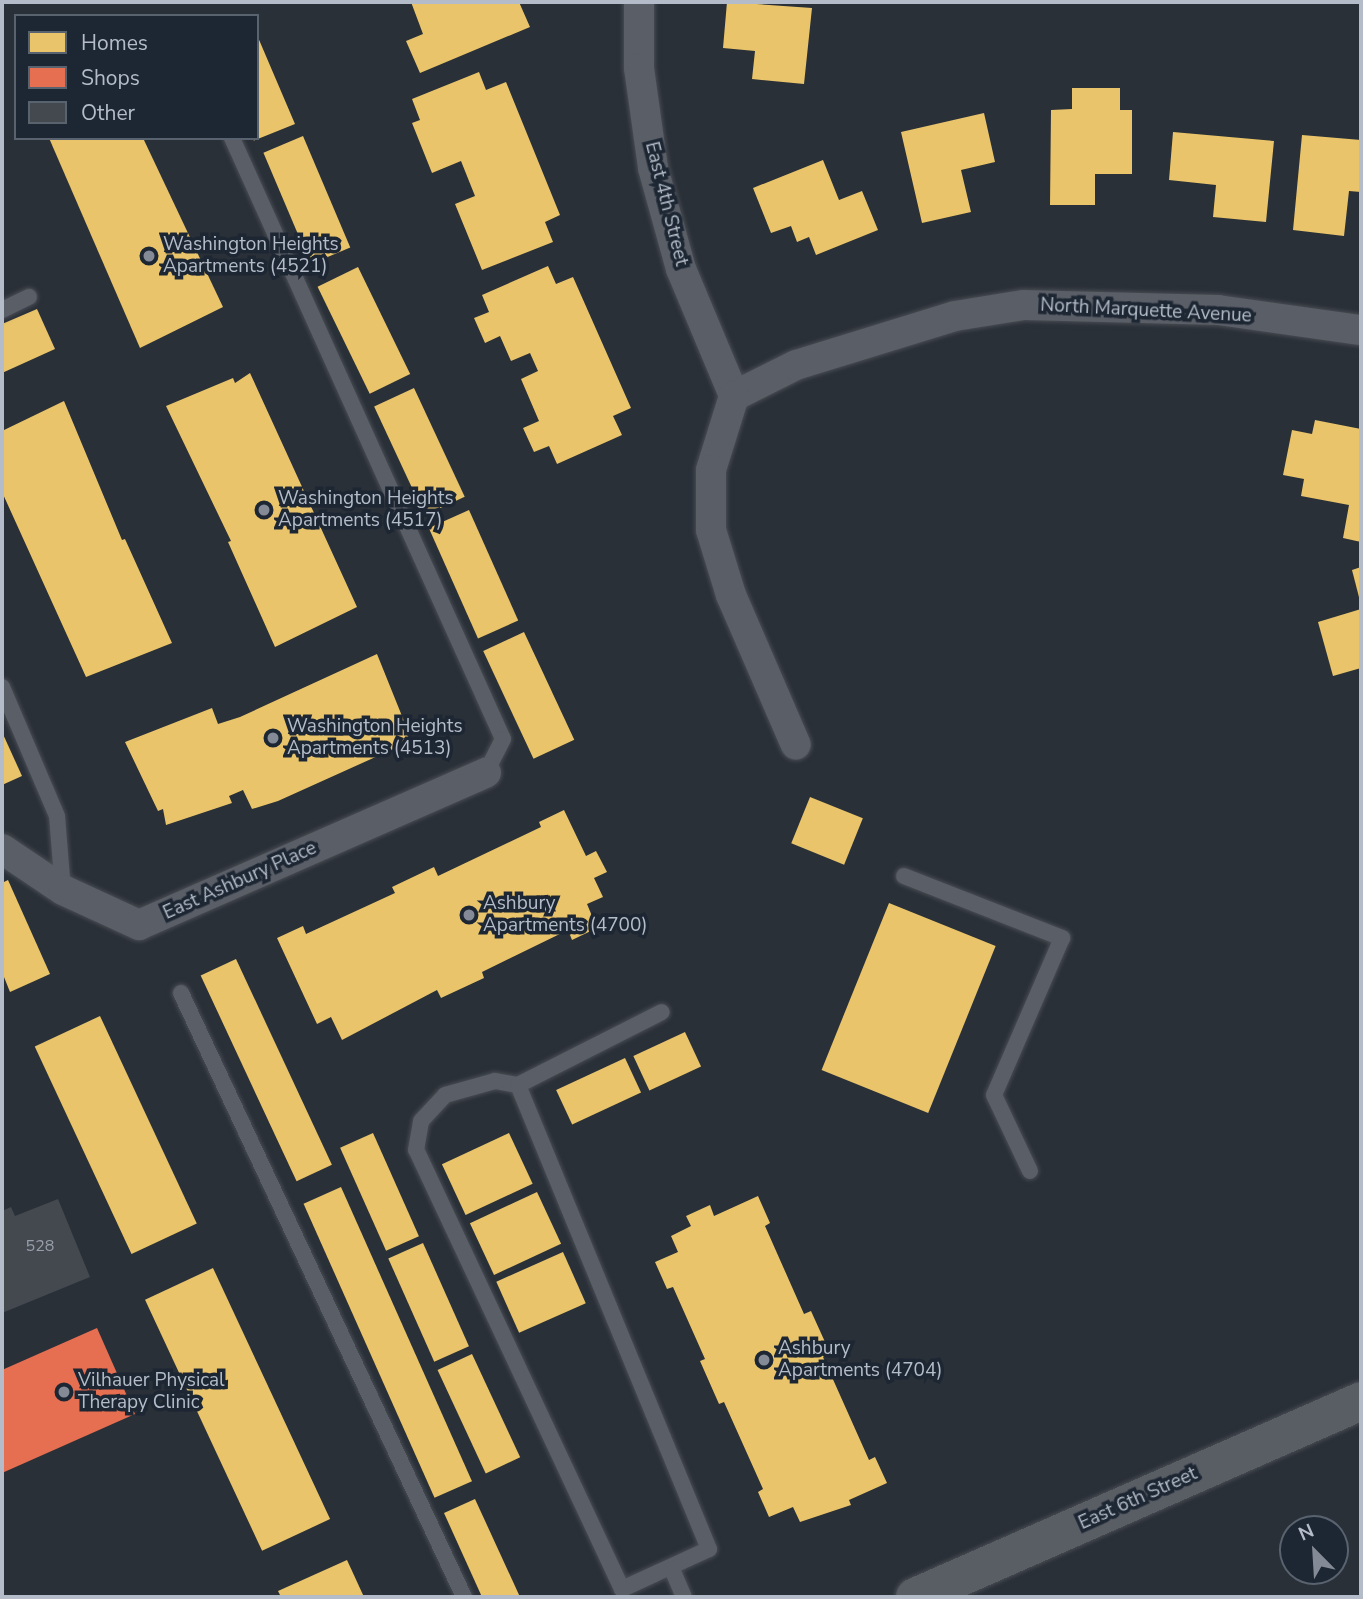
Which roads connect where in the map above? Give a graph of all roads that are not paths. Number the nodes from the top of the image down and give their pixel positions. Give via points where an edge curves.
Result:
1 (639, 2) edge
2 (233, 140) edge
3 (29, 298) dead end
4 (2, 310) edge
5 (1361, 330) edge
6 (734, 396) junction
7 (2, 687) edge
8 (796, 745) dead end
9 (486, 773) joint
10 (2, 849) edge
11 (904, 876) dead end
12 (63, 890) junction
13 (181, 993) dead end
14 (662, 1012) dead end
15 (518, 1085) junction
16 (1030, 1171) dead end
17 (1361, 1401) edge
18 (672, 1569) junction
19 (464, 1597) edge
20 (684, 1597) edge
21 (915, 1597) edge

1 - 6 street, East 4th Street via 639,68 653,168 681,269
2 - 9 lane via 503,739
3 - 4 lane
5 - 6 street, North Marquette Avenue via 1218,310 1024,305 955,316 810,361
6 - 8 street via 711,470 711,530 732,595
7 - 12 lane via 57,816
9 - 12 street, East Ashbury Place via 139,925
10 - 12 street, East Ashbury Place
11 - 16 lane via 1062,938 994,1095
13 - 19 lane
14 - 15 lane
15 - 18 lane via 709,1549
15 - 18 lane via 495,1081 445,1095 421,1121 416,1150 622,1589
17 - 21 main road, East 6th Street
18 - 20 lane

